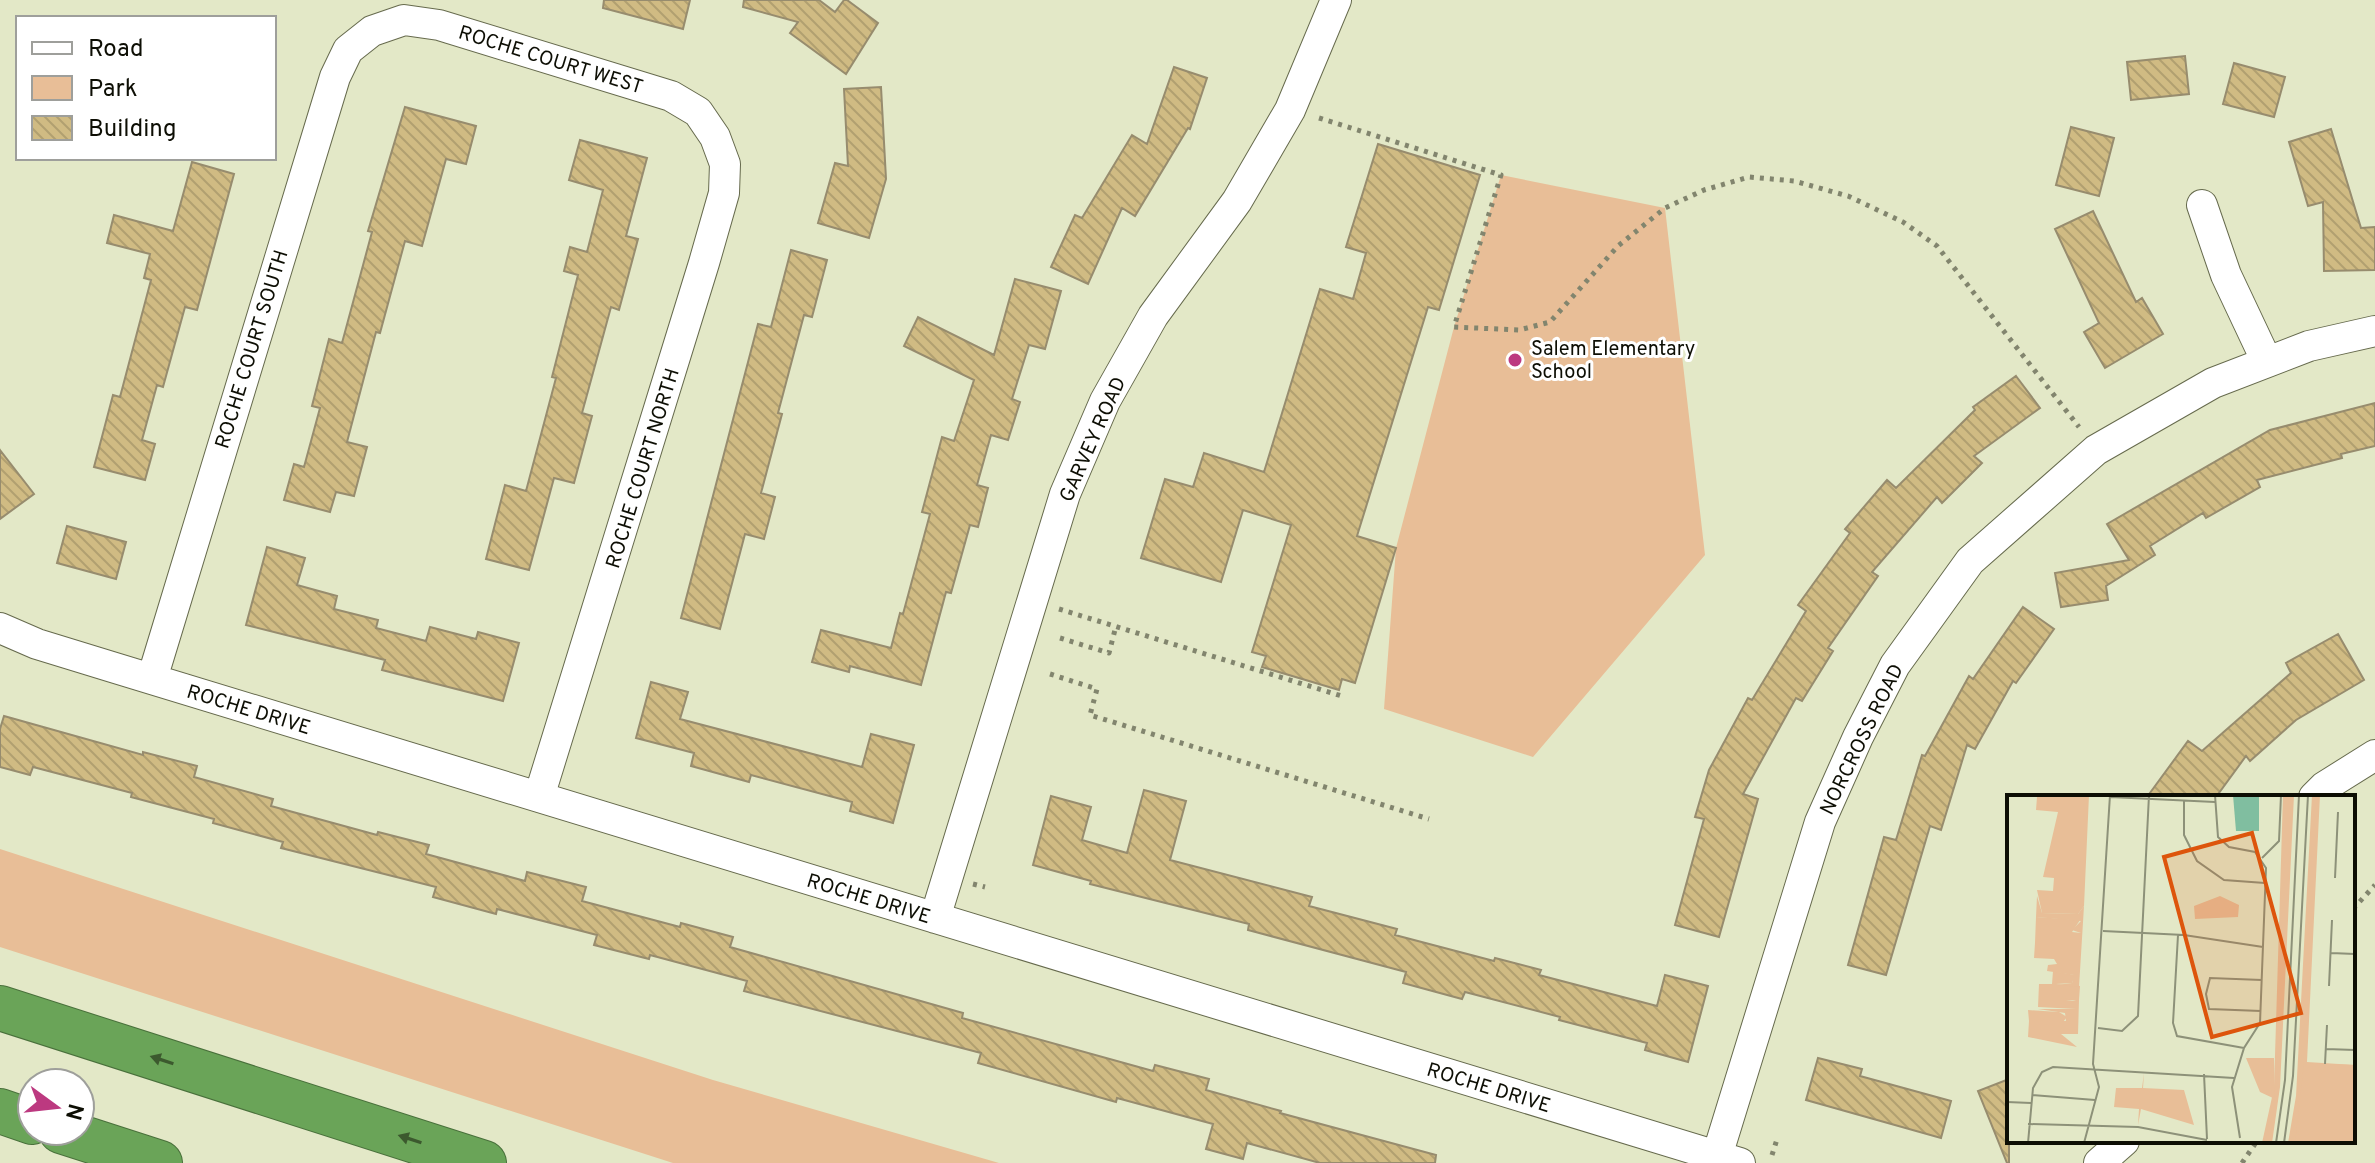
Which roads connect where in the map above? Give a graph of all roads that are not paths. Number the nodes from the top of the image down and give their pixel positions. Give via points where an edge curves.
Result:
1 (1336, 0) edge
2 (372, 31) joint
3 (715, 137) joint
4 (2202, 205) dead end
5 (2375, 331) edge
6 (2267, 362) junction
7 (0, 628) edge
8 (152, 679) junction
9 (2375, 755) edge
10 (2316, 795) edge
11 (539, 797) junction
12 (935, 918) junction
13 (0, 1008) edge
14 (96, 1142) edge
15 (2122, 1143) edge
16 (1728, 1159) edge
17 (160, 1163) edge
18 (484, 1163) edge
19 (2099, 1163) edge

1 - 12 street, GARVEY ROAD via 1290,110 1237,201 1153,316 1105,401 1051,535
2 - 3 street, ROCHE COURT WEST via 404,20 427,23 556,60 671,96 698,112
2 - 8 street, ROCHE COURT SOUTH via 348,50 335,77
3 - 11 street, ROCHE COURT NORTH via 725,164 724,193
4 - 6 street via 2226,275
5 - 6 street, NORCROSS ROAD
6 - 16 street, NORCROSS ROAD via 2213,383 2096,450 1970,561 1895,665 1820,822
7 - 8 street, ROCHE DRIVE
8 - 11 street, ROCHE DRIVE
9 - 10 street
11 - 12 street, ROCHE DRIVE
12 - 16 street, ROCHE DRIVE
18 -> 13 highway
14 - 17 highway
15 - 19 street

